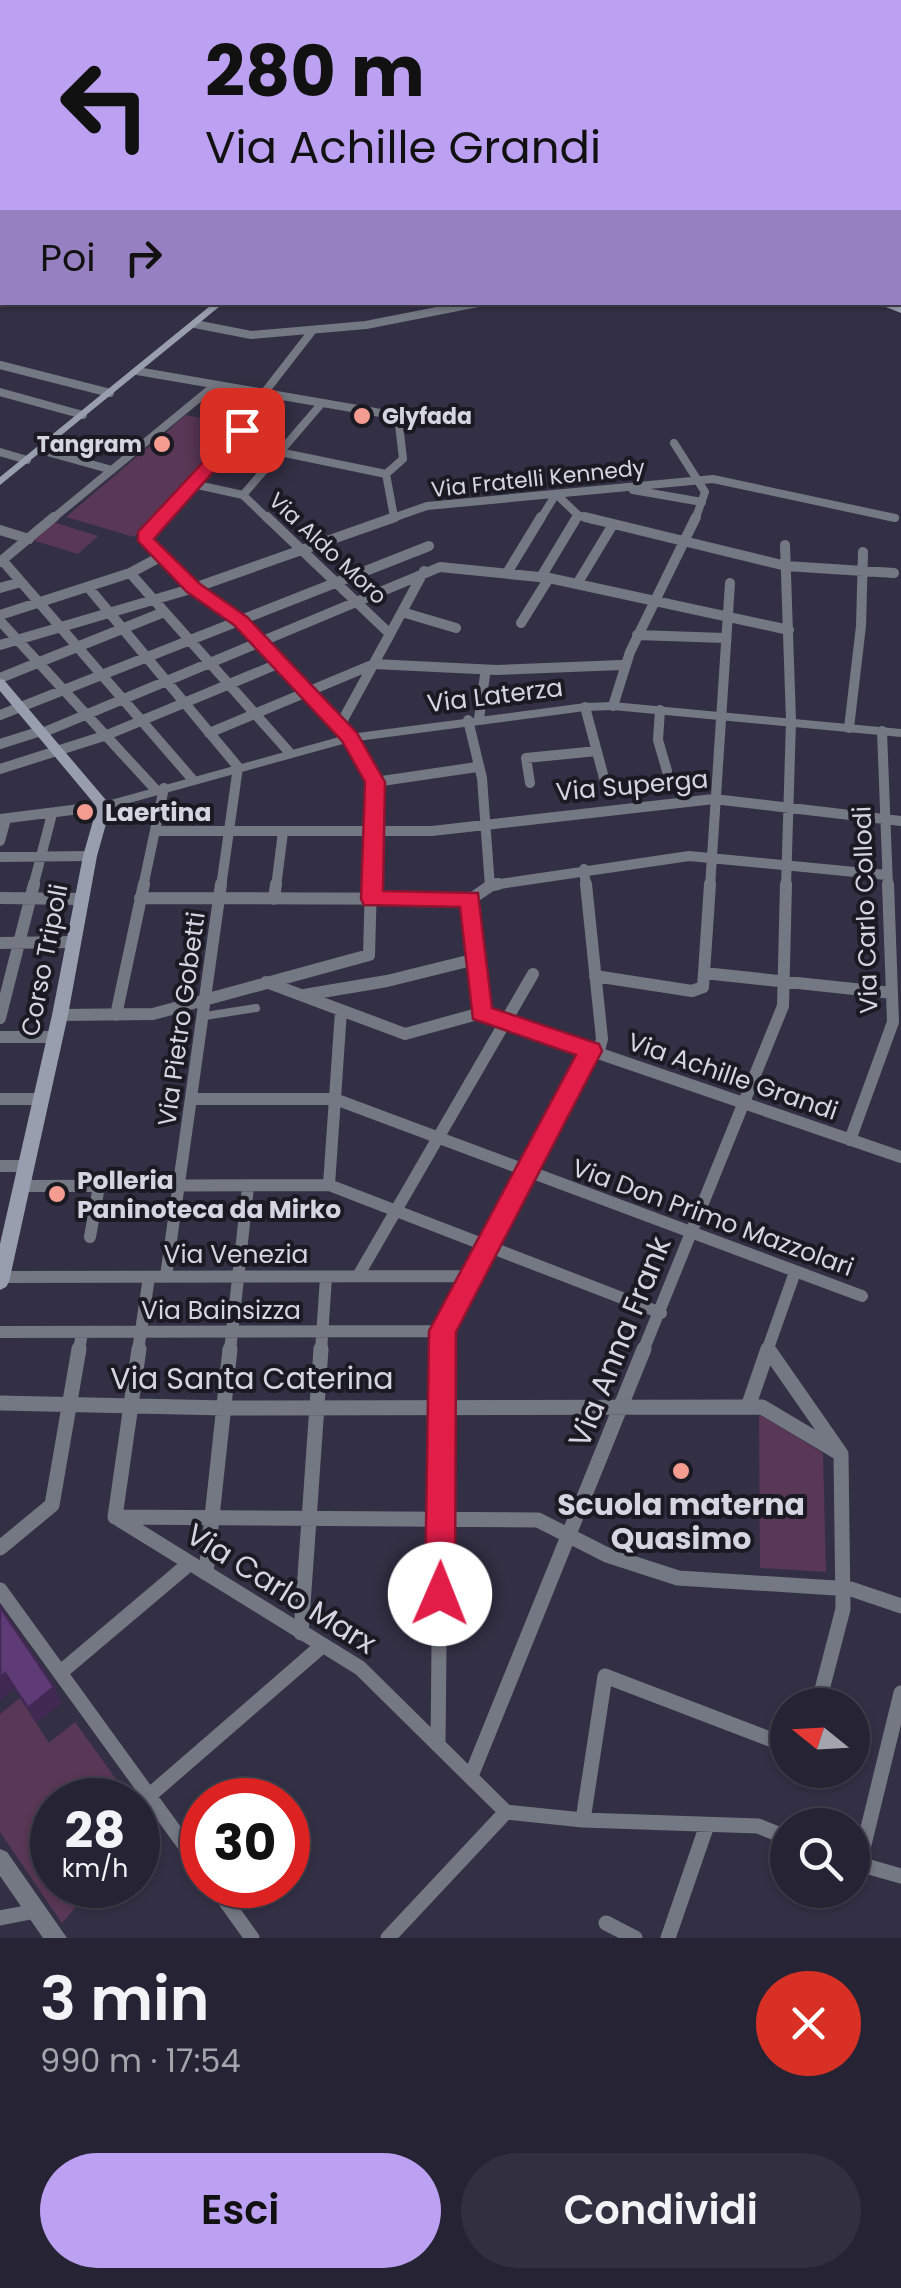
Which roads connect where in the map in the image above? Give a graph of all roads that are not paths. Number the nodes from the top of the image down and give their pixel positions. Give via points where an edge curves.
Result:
1 (217, 305) edge
2 (417, 305) edge
3 (471, 305) edge
4 (414, 318) junction
5 (195, 324) junction
6 (313, 330) junction
7 (0, 365) edge
8 (137, 371) junction
9 (215, 385) junction
10 (0, 392) edge
11 (110, 393) junction
12 (269, 394) junction
13 (322, 403) junction
14 (83, 415) junction
15 (231, 442) junction
16 (674, 444) dead end
17 (40, 450) junction
18 (0, 452) edge
19 (280, 452) junction
20 (27, 460) junction
21 (112, 470) junction
22 (386, 474) junction
23 (699, 480) junction
24 (0, 482) edge
25 (193, 484) junction
26 (619, 488) junction
27 (243, 494) junction
28 (556, 494) junction
29 (702, 502) junction
30 (578, 515) junction
31 (394, 516) junction
32 (895, 518) dead end
33 (612, 526) junction
34 (0, 530) edge
35 (29, 539) junction
36 (686, 541) junction
37 (429, 546) dead end
38 (785, 546) dead end
39 (302, 549) junction
40 (863, 552) dead end
41 (162, 556) junction
42 (1, 561) edge
43 (786, 566) junction
44 (865, 570) junction
45 (424, 571) junction
46 (130, 572) junction
47 (507, 573) junction
48 (894, 573) dead end
49 (545, 577) junction
50 (21, 582) junction
51 (338, 582) junction
52 (730, 583) dead end
53 (578, 584) junction
54 (88, 586) junction
55 (0, 588) edge
56 (194, 588) junction
57 (152, 600) junction
58 (355, 600) junction
59 (38, 602) junction
60 (655, 602) junction
61 (164, 612) junction
62 (402, 612) junction
63 (110, 613) junction
64 (726, 617) junction
65 (0, 618) edge
66 (241, 621) junction
67 (521, 623) dead end
68 (60, 628) junction
69 (456, 628) dead end
70 (123, 629) junction
71 (788, 630) junction
72 (390, 634) junction
73 (638, 635) junction
74 (724, 638) junction
75 (18, 640) junction
76 (258, 640) junction
77 (190, 641) junction
78 (0, 645) edge
79 (77, 647) junction
80 (147, 658) junction
81 (38, 662) junction
82 (208, 662) junction
83 (280, 663) junction
84 (374, 664) junction
85 (622, 665) junction
86 (485, 675) dead end
87 (102, 676) junction
88 (166, 680) junction
89 (0, 681) edge
90 (230, 684) junction
91 (65, 691) junction
92 (306, 691) junction
93 (122, 698) junction
94 (185, 704) junction
95 (613, 706) junction
96 (585, 707) junction
97 (22, 709) junction
98 (660, 710) junction
99 (256, 713) junction
100 (86, 714) junction
101 (0, 715) edge
102 (719, 715) junction
103 (474, 720) junction
104 (142, 721) junction
105 (791, 721) junction
106 (339, 726) junction
107 (849, 728) junction
108 (41, 732) junction
109 (882, 732) junction
110 (209, 733) junction
111 (901, 733) edge
112 (106, 736) junction
113 (350, 738) junction
114 (0, 744) edge
115 (597, 751) junction
116 (290, 752) junction
117 (60, 754) junction
118 (477, 767) junction
119 (238, 768) junction
120 (0, 769) edge
121 (667, 771) dead end
122 (604, 778) dead end
123 (193, 780) junction
124 (375, 782) junction
125 (530, 783) dead end
126 (160, 789) junction
127 (714, 799) junction
128 (104, 806) junction
129 (790, 807) junction
130 (52, 814) junction
131 (3, 819) edge
132 (884, 819) junction
133 (901, 820) edge
134 (486, 822) junction
135 (154, 832) junction
136 (230, 832) junction
137 (282, 832) junction
138 (374, 832) junction
139 (0, 841) edge
140 (90, 856) junction
141 (710, 856) junction
142 (0, 857) edge
143 (42, 857) junction
144 (786, 863) junction
145 (584, 869) junction
146 (886, 875) junction
147 (493, 885) junction
148 (0, 898) edge
149 (31, 898) junction
150 (82, 898) junction
151 (140, 898) junction
152 (220, 899) junction
153 (274, 899) junction
154 (372, 899) junction
155 (470, 899) junction
156 (72, 942) junction
157 (0, 943) edge
158 (19, 943) junction
159 (476, 959) junction
160 (704, 973) junction
161 (532, 974) dead end
162 (595, 976) junction
163 (784, 980) junction
164 (266, 982) junction
165 (4, 988) edge
166 (892, 993) junction
167 (302, 996) junction
168 (207, 998) junction
169 (256, 1008) dead end
170 (340, 1011) junction
171 (481, 1013) junction
172 (60, 1015) junction
173 (116, 1015) junction
174 (204, 1016) junction
175 (0, 1018) edge
176 (505, 1021) junction
177 (0, 1036) edge
178 (55, 1037) junction
179 (594, 1052) junction
180 (0, 1099) edge
181 (42, 1099) junction
182 (192, 1099) junction
183 (335, 1099) junction
184 (744, 1104) junction
185 (437, 1138) junction
186 (850, 1140) junction
187 (901, 1158) edge
188 (0, 1166) edge
189 (27, 1166) junction
190 (528, 1172) junction
191 (329, 1184) junction
192 (23, 1186) junction
193 (98, 1186) junction
194 (180, 1187) junction
195 (248, 1187) junction
196 (0, 1209) edge
197 (18, 1209) junction
198 (395, 1210) junction
199 (693, 1234) junction
200 (90, 1237) dead end
201 (488, 1246) junction
202 (795, 1272) junction
203 (166, 1276) junction
204 (239, 1276) junction
205 (358, 1276) junction
206 (471, 1276) junction
207 (149, 1277) junction
208 (326, 1277) junction
209 (1, 1279) edge
210 (862, 1296) dead end
211 (661, 1313) junction
212 (442, 1331) junction
213 (0, 1332) edge
214 (82, 1332) junction
215 (322, 1332) junction
216 (142, 1333) junction
217 (233, 1334) junction
218 (768, 1349) junction
219 (0, 1403) edge
220 (70, 1405) junction
221 (131, 1406) junction
222 (623, 1407) junction
223 (748, 1407) junction
224 (226, 1408) junction
225 (318, 1408) junction
226 (442, 1408) junction
227 (840, 1454) junction
228 (116, 1516) junction
229 (215, 1518) junction
230 (310, 1518) junction
231 (441, 1519) junction
232 (570, 1537) junction
233 (0, 1548) edge
234 (190, 1563) junction
235 (206, 1573) junction
236 (844, 1589) junction
237 (0, 1590) edge
238 (901, 1606) edge
239 (301, 1633) junction
240 (323, 1645) junction
241 (61, 1672) junction
242 (822, 1688) edge
243 (901, 1694) edge
244 (770, 1739) edge
245 (438, 1745) junction
246 (471, 1776) junction
247 (138, 1778) edge
248 (160, 1786) edge
249 (160, 1809) edge
250 (870, 1810) edge
251 (506, 1812) junction
252 (583, 1820) junction
253 (707, 1825) junction
254 (770, 1831) edge
255 (180, 1838) edge
256 (0, 1859) edge
257 (870, 1867) edge
258 (901, 1876) edge
259 (230, 1908) edge
260 (36, 1911) junction
261 (0, 1918) edge
262 (606, 1923) dead end
263 (56, 1938) edge
264 (252, 1938) edge
265 (388, 1938) edge
266 (635, 1938) edge
267 (668, 1938) edge

1 - 5 main road
2 - 4 street
3 - 4 street
4 - 6 street
5 - 6 street via 252,335
5 - 8 main road
6 - 12 street
7 - 11 street
8 - 9 street
8 - 11 main road
9 - 12 street
9 - 21 street
10 - 14 street
11 - 14 main road
12 - 13 street
12 - 15 street
13 - 19 street
13 - 22 street via 398,416 403,458
14 - 17 main road
15 - 19 street
15 - 25 street
16 - 23 street
17 - 20 main road
17 - 21 street
18 - 20 street
19 - 22 street
19 - 27 street
20 - 24 main road
21 - 35 street
22 - 31 street
23 - 26 street, Via Fratelli Kennedy
23 - 29 street
23 - 32 street, Via Fratelli Kennedy
25 - 27 street, Via Aldo Moro
25 - 41 street via 144,536
26 - 28 street, Via Fratelli Kennedy
26 - 29 street
27 - 39 street, Via Aldo Moro
28 - 30 street
28 - 31 street, Via Fratelli Kennedy via 427,506
28 - 47 street
29 - 36 street
30 - 33 street
30 - 49 street
31 - 39 street, Via Fratelli Kennedy
33 - 36 street
33 - 53 street
34 - 35 street
35 - 42 street
36 - 43 street
36 - 60 street
37 - 51 street
38 - 43 street, Via Anna Frank
39 - 51 street, Via Aldo Moro
39 - 56 street, Via Fratelli Kennedy
40 - 44 street
41 - 46 street
41 - 56 street
42 - 50 street
43 - 44 street
43 - 71 street, Via Anna Frank
44 - 48 street
44 - 107 street
45 - 47 street via 448,566
45 - 58 street
45 - 62 street
46 - 54 street
46 - 57 street
47 - 49 street
49 - 53 street
49 - 67 street
50 - 55 street
50 - 59 street
51 - 58 street, Via Aldo Moro
51 - 66 street
52 - 64 street
53 - 60 street
54 - 59 street
54 - 63 street
56 - 57 street, Via Fratelli Kennedy
56 - 66 street
57 - 61 street
57 - 63 street, Via Fratelli Kennedy
58 - 72 street, Via Aldo Moro
58 - 76 street
59 - 65 street
59 - 68 street
60 - 64 street
60 - 73 street
61 - 70 street
61 - 77 street
62 - 69 street
62 - 72 street
63 - 68 street, Via Fratelli Kennedy
63 - 70 street
64 - 71 street
64 - 74 street
65 - 75 street
66 - 76 street
66 - 77 street
68 - 75 street, Via Fratelli Kennedy
68 - 79 street
70 - 79 street
70 - 80 street
71 - 105 street, Via Anna Frank
72 - 84 street, Via Aldo Moro
73 - 74 street
73 - 85 street
74 - 102 street
75 - 78 street, Via Fratelli Kennedy
75 - 81 street
76 - 82 street
76 - 83 street
77 - 80 street
77 - 82 street
79 - 81 street
79 - 87 street
80 - 87 street
80 - 88 street
81 - 89 street
81 - 91 street
82 - 88 street
82 - 90 street
83 - 90 street
83 - 92 street
84 - 85 street via 496,670
84 - 92 street
84 - 106 street, Via Aldo Moro
85 - 95 street
86 - 103 street
87 - 91 street
87 - 93 street
88 - 93 street
88 - 94 street
89 - 97 main road
90 - 94 street
90 - 99 street
91 - 97 street
91 - 100 street
92 - 99 street
92 - 106 street
93 - 100 street
93 - 104 street
94 - 104 street
94 - 110 street
95 - 96 street, Via Laterza
95 - 98 street, Via Laterza
96 - 103 street, Via Laterza
96 - 115 street
97 - 101 street
97 - 108 main road
98 - 102 street, Via Laterza
98 - 121 street via 658,740
99 - 110 street
99 - 116 street
100 - 108 street
100 - 112 street
102 - 105 street, Via Laterza
102 - 127 street
103 - 113 street, Via Laterza
103 - 118 street
104 - 112 street
104 - 123 street
105 - 107 street, Via Laterza
105 - 129 street, Via Anna Frank
106 - 113 street
107 - 109 street, Via Laterza
108 - 114 street
108 - 117 main road
109 - 111 street, Via Laterza
109 - 132 street, Via Carlo Collodi
110 - 119 street
112 - 117 street
112 - 126 street
113 - 116 street, Via Laterza
113 - 124 street
115 - 122 street
115 - 125 street via 526,758
116 - 119 street, Via Laterza
117 - 120 street
117 - 128 main road
118 - 124 street
118 - 134 street
119 - 123 street, Via Laterza
119 - 136 street, Via Pietro Gobetti
123 - 126 street, Via Laterza
124 - 138 street
126 - 128 street, Via Laterza
126 - 135 street
127 - 129 street, Via Superga
127 - 134 street, Via Superga
127 - 141 street
128 - 130 street
128 - 140 main road, Corso Tripoli
129 - 132 street, Via Superga
129 - 144 street, Via Anna Frank
130 - 131 street
130 - 143 street
131 - 139 street
132 - 133 street, Via Superga
132 - 146 street, Via Carlo Collodi
134 - 138 street, Via Superga
134 - 147 street
135 - 136 street, Via Superga
135 - 151 street
136 - 137 street, Via Superga
136 - 152 street, Via Pietro Gobetti
137 - 138 street, Via Superga
137 - 153 street
138 - 154 street
140 - 143 street
140 - 150 main road, Corso Tripoli
141 - 144 street
141 - 145 street
141 - 160 street
142 - 143 street
143 - 149 street
144 - 146 street
144 - 163 street, Via Anna Frank
145 - 147 street
145 - 162 street
146 - 166 street, Via Carlo Collodi
147 - 155 street
148 - 149 street
149 - 150 street
149 - 158 street
150 - 156 main road, Corso Tripoli
151 - 152 street
151 - 173 street
152 - 153 street
152 - 168 street, Via Pietro Gobetti
153 - 154 street
154 - 155 street
154 - 164 street via 369,955
155 - 159 street
156 - 158 street
156 - 172 main road, Corso Tripoli
157 - 158 street
158 - 165 street
159 - 167 street
159 - 171 street
160 - 162 street via 703,986 692,991
160 - 163 street
161 - 176 street
162 - 179 street via 602,1038
163 - 166 street
163 - 184 street, Via Anna Frank via 784,1006
164 - 167 street
164 - 168 street
165 - 175 street
166 - 186 street, Via Carlo Collodi via 893,1022
167 - 170 street
168 - 173 street via 153,1014
168 - 174 street, Via Pietro Gobetti
169 - 174 street
170 - 171 street via 405,1034
170 - 183 street
171 - 176 street, Via Achille Grandi
172 - 173 street
172 - 178 main road, Corso Tripoli
174 - 182 street, Via Pietro Gobetti
176 - 179 street, Via Achille Grandi
176 - 185 street
177 - 178 street
178 - 181 main road, Corso Tripoli
179 - 184 street, Via Achille Grandi
179 - 190 street
180 - 181 street
181 - 189 main road, Corso Tripoli
182 - 183 street
182 - 194 street, Via Pietro Gobetti
183 - 185 street, Via Don Primo Mazzolari
183 - 191 street
184 - 186 street, Via Achille Grandi
184 - 199 street, Via Anna Frank
185 - 190 street, Via Don Primo Mazzolari
185 - 198 street
186 - 187 street, Via Achille Grandi
188 - 189 street
189 - 192 main road, Corso Tripoli
190 - 199 street, Via Don Primo Mazzolari
190 - 201 street
191 - 195 street
191 - 198 street
192 - 193 street
192 - 197 main road, Corso Tripoli
193 - 194 street
193 - 200 street
194 - 195 street
194 - 203 street, Via Pietro Gobetti
195 - 204 street
196 - 197 street
197 - 209 main road, Corso Tripoli
198 - 201 street
198 - 205 street
199 - 202 street, Via Don Primo Mazzolari
199 - 211 street, Via Anna Frank
201 - 206 street
201 - 211 street
202 - 210 street, Via Don Primo Mazzolari
202 - 218 street
203 - 204 street, Via Venezia
203 - 207 street, Via Venezia
204 - 208 street, Via Venezia
204 - 217 street
205 - 206 street, Via Venezia
205 - 208 street, Via Venezia
206 - 212 street
207 - 209 street, Via Venezia
207 - 216 street
208 - 215 street
211 - 222 street, Via Anna Frank
212 - 215 street, Via Bainsizza
212 - 226 street
213 - 214 street, Via Bainsizza
214 - 216 street, Via Bainsizza
214 - 220 street
215 - 217 street, Via Bainsizza
215 - 225 street
216 - 217 street, Via Bainsizza
216 - 221 street
217 - 224 street
218 - 223 street
218 - 227 street
219 - 220 street, Via Santa Caterina
220 - 221 street, Via Santa Caterina
220 - 233 street via 52,1505
221 - 224 street, Via Santa Caterina
221 - 228 street
222 - 223 street, Via Santa Caterina
222 - 226 street, Via Santa Caterina
222 - 232 street, Via Anna Frank
223 - 227 street via 762,1407
224 - 225 street, Via Santa Caterina
224 - 229 street
225 - 226 street, Via Santa Caterina
225 - 230 street
226 - 231 street
227 - 236 street
228 - 229 street
228 - 234 street, Via Carlo Marx
229 - 230 street
229 - 235 street
230 - 231 street
230 - 239 street
231 - 232 street via 538,1520
231 - 245 street
232 - 236 street via 678,1578
232 - 246 street, Via Anna Frank
234 - 235 street, Via Carlo Marx
234 - 241 street
235 - 239 street, Via Carlo Marx
236 - 238 street
236 - 242 street
237 - 241 street
239 - 240 street, Via Carlo Marx
240 - 245 street, Via Carlo Marx via 360,1668
240 - 248 street
241 - 247 street
243 - 250 street
244 - 252 street via 605,1676
245 - 246 street, Via Carlo Marx
246 - 251 street, Via Carlo Marx
249 - 255 street
251 - 252 street
251 - 265 street
252 - 253 street
253 - 254 street
253 - 267 street
256 - 260 street
257 - 258 street
259 - 264 street
260 - 261 street
260 - 263 street
262 - 266 street

